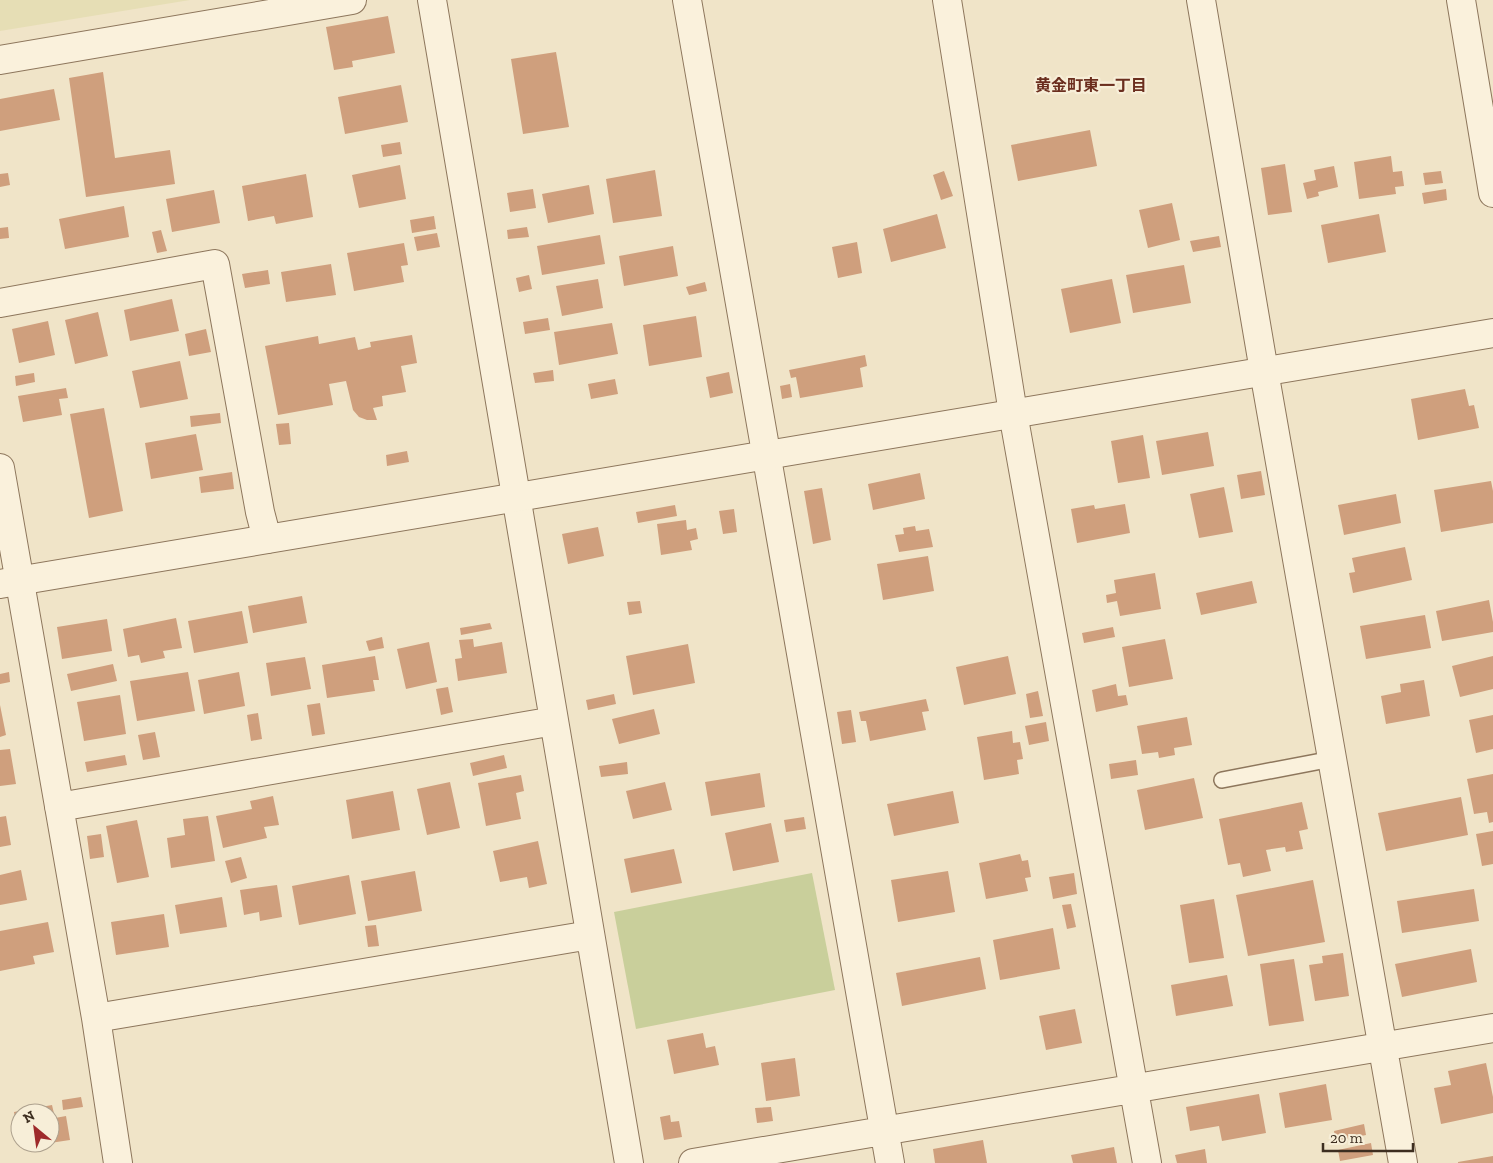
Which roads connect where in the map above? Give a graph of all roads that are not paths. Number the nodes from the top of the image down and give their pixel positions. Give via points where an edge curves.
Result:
1 (352, 0) edge
2 (432, 0) edge
3 (687, 0) edge
4 (947, 0) edge
5 (1201, 0) edge
6 (1461, 0) edge
7 (0, 60) edge
8 (1493, 193) edge
9 (0, 303) edge
10 (1493, 333) edge
11 (1264, 371) junction
12 (1013, 414) junction
13 (766, 455) junction
14 (0, 468) edge
15 (516, 497) junction
16 (267, 539) junction
17 (10, 583) edge
18 (554, 720) junction
19 (1332, 759) junction
20 (1222, 780) dead end
21 (58, 807) junction
22 (590, 935) junction
23 (96, 1018) junction
24 (1493, 1028) edge
25 (1383, 1046) junction
26 (1134, 1088) junction
27 (885, 1130) junction
28 (118, 1163) edge
29 (629, 1163) edge
30 (694, 1163) edge
31 (890, 1163) edge
32 (1147, 1163) edge
33 (1403, 1163) edge

1 - 7 street
2 - 15 street
3 - 13 street
4 - 12 street
5 - 11 street
6 - 8 street
9 - 16 street via 215,264
10 - 11 street
11 - 12 street
11 - 19 street
12 - 13 street
12 - 26 street
13 - 15 street
13 - 27 street
14 - 17 street
15 - 16 street
15 - 18 street
16 - 17 street
17 - 21 street
18 - 21 street
18 - 22 street
19 - 20 lane
19 - 25 street
21 - 23 street
22 - 23 street
22 - 29 street
23 - 28 street
24 - 25 street
25 - 26 street
25 - 33 street
26 - 27 street
26 - 32 street
27 - 30 street
27 - 31 street

